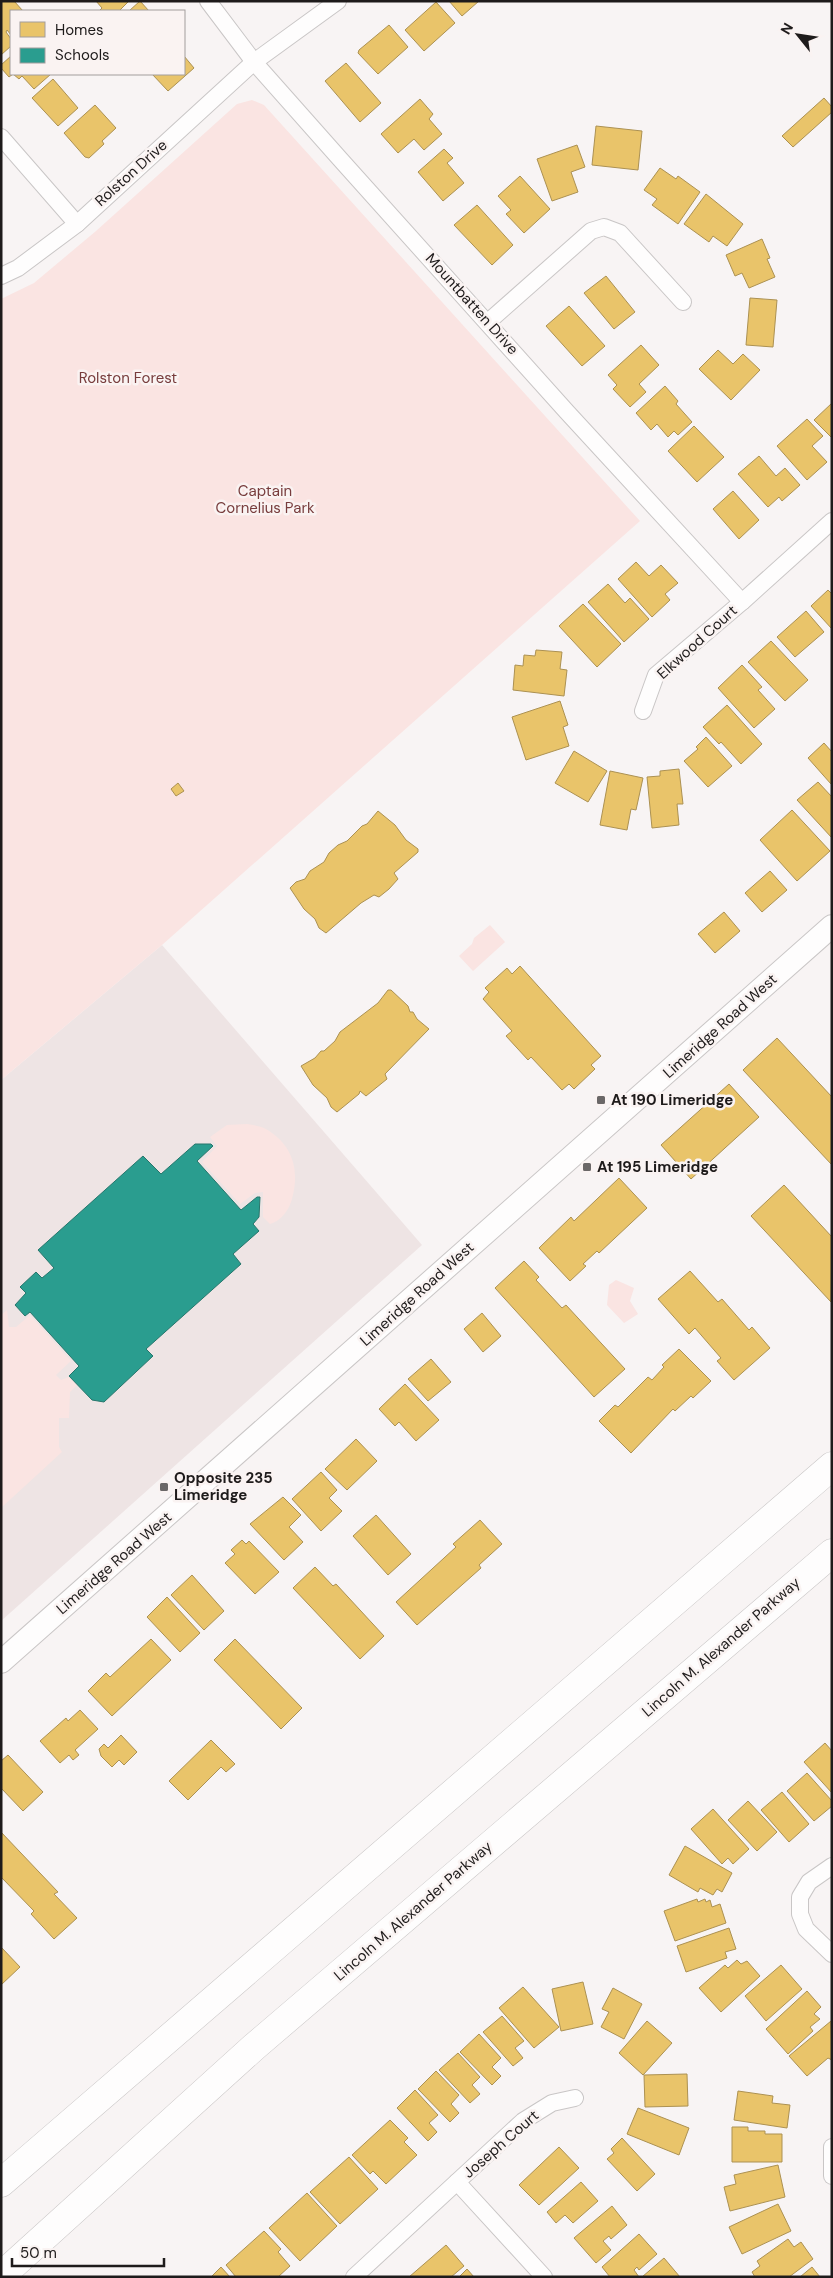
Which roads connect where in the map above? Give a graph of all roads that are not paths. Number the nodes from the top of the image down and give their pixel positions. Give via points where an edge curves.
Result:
1 (208, 1) edge
2 (338, 1) edge
3 (254, 62) junction
4 (1, 137) edge
5 (77, 224) junction
6 (1, 276) edge
7 (683, 302) dead end
8 (488, 322) junction
9 (832, 521) edge
10 (742, 602) junction
11 (643, 711) dead end
12 (832, 926) edge
13 (832, 1466) edge
14 (832, 1553) edge
15 (1, 1662) edge
16 (832, 1866) edge
17 (832, 1954) edge
18 (574, 2098) dead end
19 (832, 2147) edge
20 (832, 2176) edge
21 (456, 2182) junction
22 (1, 2184) edge
23 (1, 2276) edge
24 (354, 2277) edge
25 (544, 2277) edge

1 - 3 street, Mountbatten Drive
2 - 3 street, Rolston Drive
3 - 5 street, Rolston Drive
3 - 8 street, Mountbatten Drive
4 - 5 street
5 - 6 street, Rolston Drive via 18,268
7 - 8 street via 620,233 604,227 591,231
8 - 10 street, Mountbatten Drive
9 - 10 street, Elkwood Court
10 - 11 street, Elkwood Court via 656,675
12 - 15 street, Limeridge Road West
13 - 22 highway
14 - 23 highway, Lincoln M. Alexander Parkway via 254,2047
16 - 17 street via 809,1882 800,1897 800,1914 806,1929
18 - 21 street, Joseph Court via 552,2103 532,2114
19 - 20 street
21 - 24 street, Joseph Court
21 - 25 street

